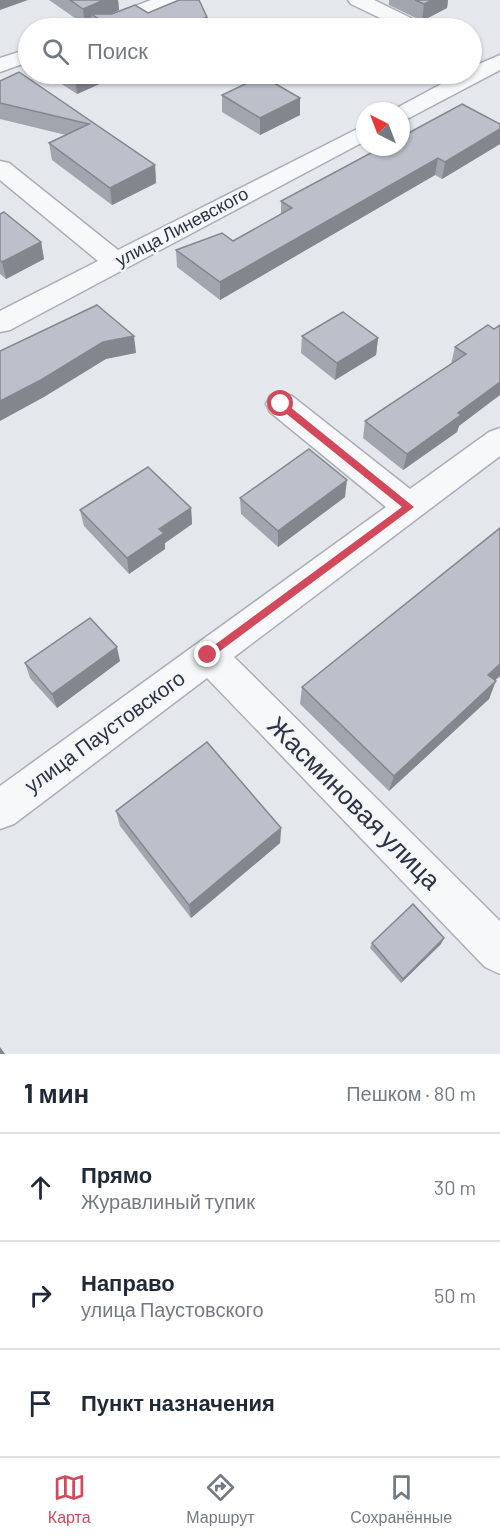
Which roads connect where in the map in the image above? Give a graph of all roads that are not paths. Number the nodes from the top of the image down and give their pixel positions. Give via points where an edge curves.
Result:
1 (169, 0) edge
2 (358, 0) edge
3 (122, 18) edge
4 (395, 18) edge
5 (18, 59) edge
6 (496, 64) edge
7 (0, 66) edge
8 (482, 71) edge
9 (457, 84) edge
10 (410, 108) edge
11 (356, 137) edge
12 (0, 168) edge
13 (116, 262) junction
14 (0, 323) edge
15 (281, 404) dead end
16 (500, 440) edge
17 (409, 507) junction
18 (208, 655) junction
19 (0, 810) edge
20 (500, 952) edge

1 - 3 street
2 - 4 street
5 - 7 street
6 - 8 street
9 - 10 street
11 - 13 street, улица Линевского
12 - 13 street
13 - 14 street, улица Линевского
15 - 17 street
16 - 17 street, улица Паустовского
17 - 18 street, улица Паустовского
18 - 19 street, улица Паустовского
18 - 20 street, Жасминовая улица

